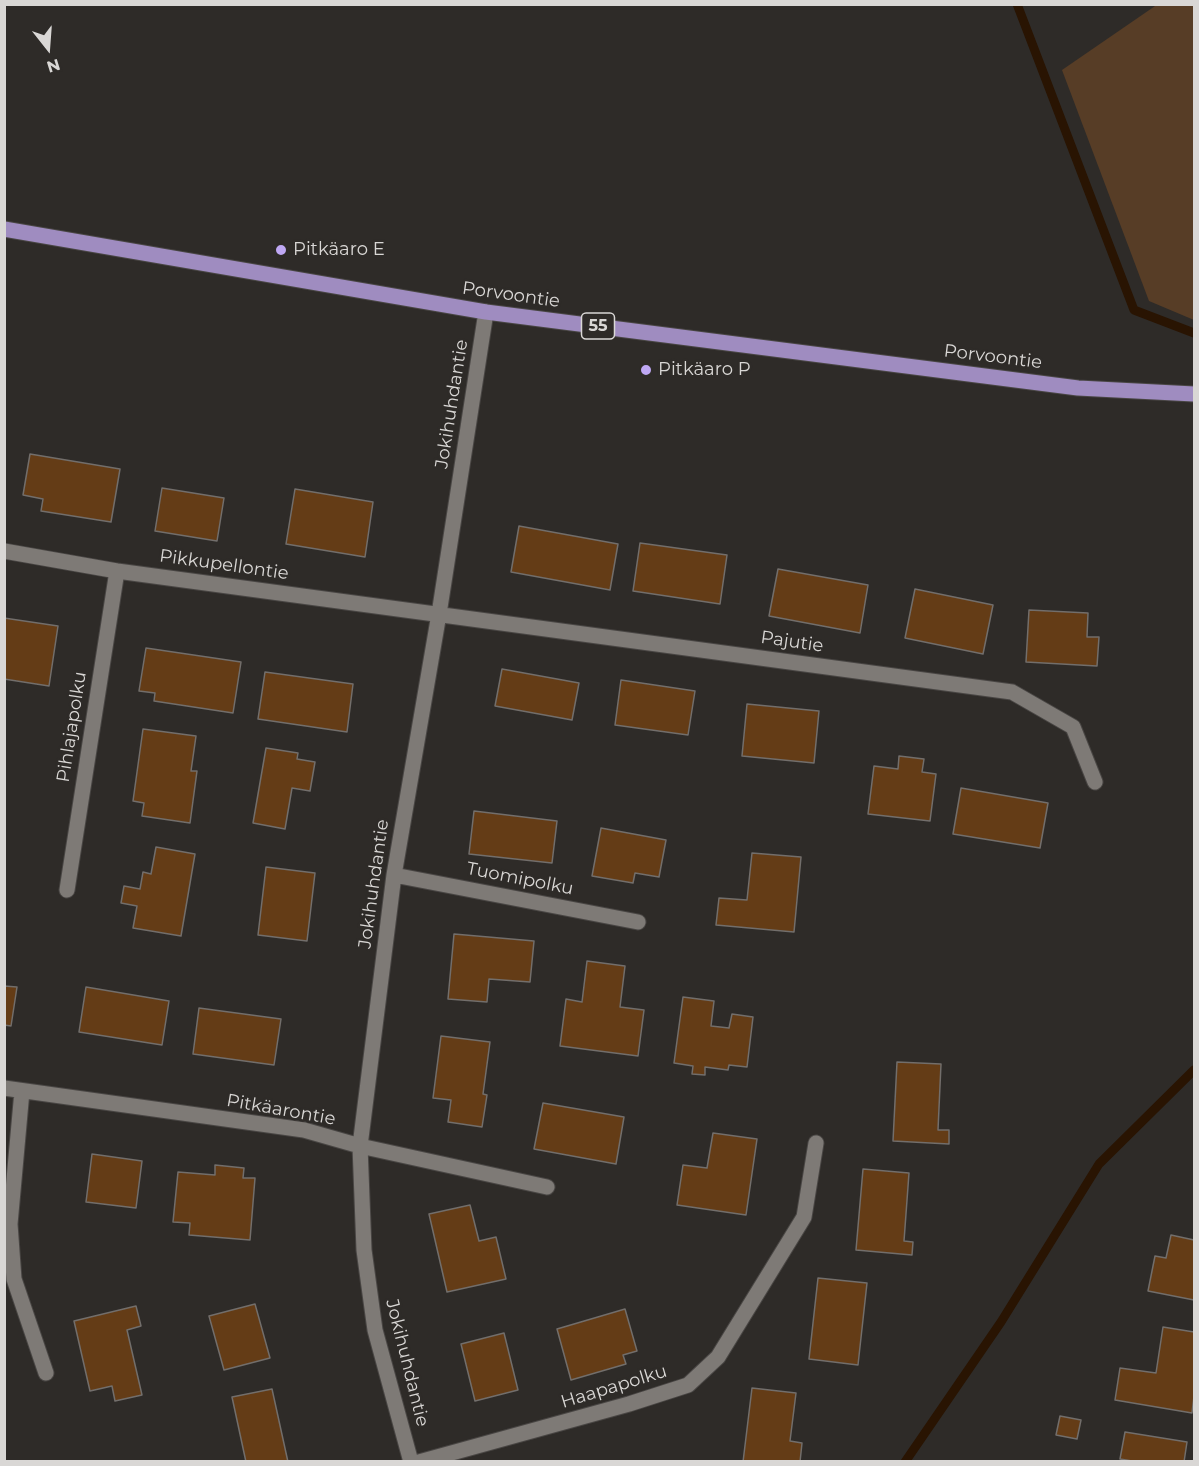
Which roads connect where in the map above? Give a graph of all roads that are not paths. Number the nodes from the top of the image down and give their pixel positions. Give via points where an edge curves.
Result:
1 (4, 229) edge
2 (486, 312) junction
3 (1194, 394) edge
4 (4, 551) edge
5 (117, 570) junction
6 (439, 614) junction
7 (1095, 782) dead end
8 (394, 875) junction
9 (67, 890) dead end
10 (638, 921) dead end
11 (4, 1088) edge
12 (22, 1091) junction
13 (816, 1143) dead end
14 (360, 1146) junction
15 (547, 1187) dead end
16 (46, 1373) dead end
17 (411, 1461) edge
18 (419, 1461) edge

1 - 2 main road, Porvoontie / 55
2 - 3 main road, Porvoontie / 55 via 1078,388
2 - 6 street, Jokihuhdantie
4 - 5 street, Pikkupellontie
5 - 6 street, Pikkupellontie
5 - 9 street, Pihlajapolku
6 - 7 street, Pajutie via 1012,692 1073,727
6 - 8 street, Jokihuhdantie
8 - 10 street, Tuomipolku
8 - 14 street, Jokihuhdantie
11 - 12 street, Pitkäarontie
12 - 14 street, Pitkäarontie via 304,1130
12 - 16 street via 10,1224 14,1279
13 - 18 street, Haapapolku via 804,1217 718,1357 688,1385
14 - 15 street, Pitkäarontie
14 - 17 street, Jokihuhdantie via 364,1250 375,1330

